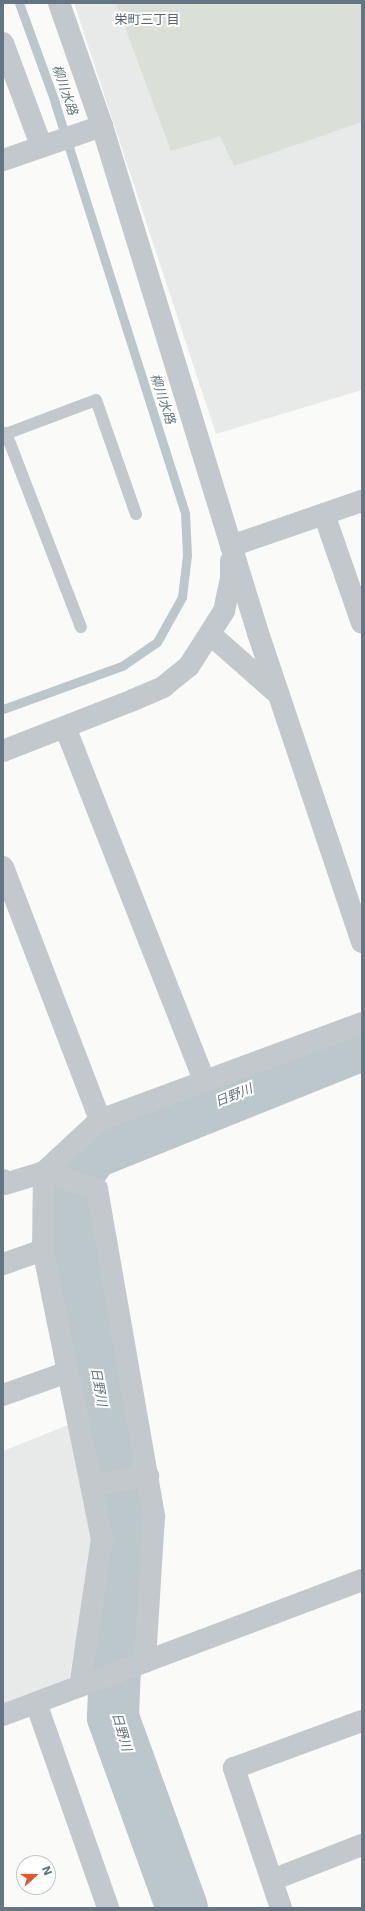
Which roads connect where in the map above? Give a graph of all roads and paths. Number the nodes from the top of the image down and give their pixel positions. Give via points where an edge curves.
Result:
1 (59, 3) edge
2 (3, 43) edge
3 (102, 126) junction
4 (41, 145) junction
5 (3, 160) edge
6 (5, 434) edge
7 (362, 501) edge
8 (136, 514) dead end
9 (324, 514) junction
10 (231, 546) junction
11 (362, 622) edge
12 (81, 627) dead end
13 (210, 634) junction
14 (278, 695) junction
15 (65, 727) junction
16 (3, 751) edge
17 (3, 867) edge
18 (362, 942) edge
19 (362, 1023) edge
20 (204, 1080) junction
21 (100, 1120) junction
22 (44, 1172) junction
23 (4, 1183) edge
24 (43, 1250) junction
25 (3, 1264) edge
26 (68, 1372) junction
27 (3, 1395) edge
28 (148, 1476) junction
29 (92, 1485) junction
30 (362, 1580) edge
31 (145, 1662) junction
32 (80, 1686) junction
33 (36, 1702) junction
34 (3, 1715) edge
35 (362, 1721) edge
36 (362, 1845) edge
37 (272, 1880) junction
38 (108, 1908) edge
39 (281, 1908) edge

1 - 3 street
2 - 4 street
3 - 4 street
3 - 10 street
4 - 5 street
6 - 8 lane via 96,400
6 - 12 lane
7 - 9 street
9 - 10 street
9 - 11 street
10 - 13 street via 231,579 224,611
10 - 14 street
13 - 14 street
13 - 15 street via 189,666 163,686
14 - 18 street
15 - 16 street
15 - 20 street
17 - 21 street
19 - 20 street
20 - 21 street
21 - 22 street
22 - 23 street
22 - 24 street
22 - 28 street via 97,1189
24 - 25 street
24 - 26 street
26 - 27 street
26 - 29 street
28 - 29 street
28 - 31 street via 154,1517
29 - 32 street via 102,1539
30 - 31 street
31 - 32 street
32 - 33 street
33 - 34 street
33 - 38 street
35 - 37 street via 234,1768
36 - 37 street
37 - 39 street

